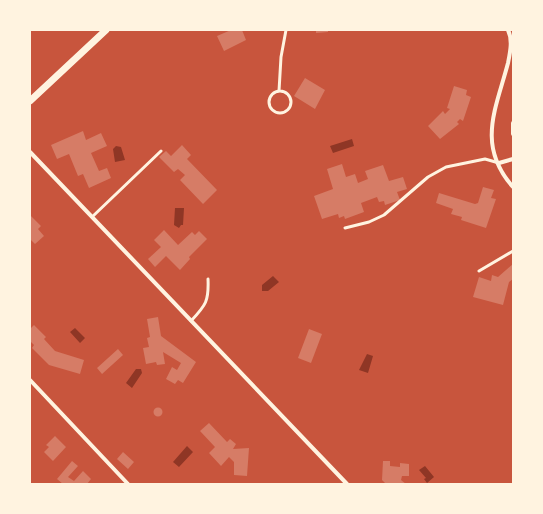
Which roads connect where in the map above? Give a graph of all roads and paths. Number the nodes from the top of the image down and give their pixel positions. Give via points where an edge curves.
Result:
1 (106, 30) edge
2 (286, 30) edge
3 (508, 30) edge
4 (279, 91) junction
5 (30, 101) edge
6 (513, 123) edge
7 (513, 134) edge
8 (161, 151) dead end
9 (30, 152) edge
10 (513, 159) edge
11 (499, 163) junction
12 (513, 187) edge
13 (92, 217) junction
14 (345, 228) dead end
15 (513, 251) edge
16 (479, 271) dead end
17 (208, 279) dead end
18 (191, 321) junction
19 (30, 380) edge
20 (128, 484) edge
21 (347, 484) edge

1 - 5 street
2 - 4 lane
3 - 11 street via 511,50 492,115 492,141
4 - 4 lane via 270,96 269,103 275,112 282,113 289,110 291,99 286,92
6 - 7 street
8 - 13 lane
9 - 13 street
10 - 11 street
11 - 12 street
11 - 14 lane via 485,159 446,167 428,177 384,215
13 - 18 street
15 - 16 lane
17 - 18 lane via 209,296
18 - 21 street
19 - 20 street

